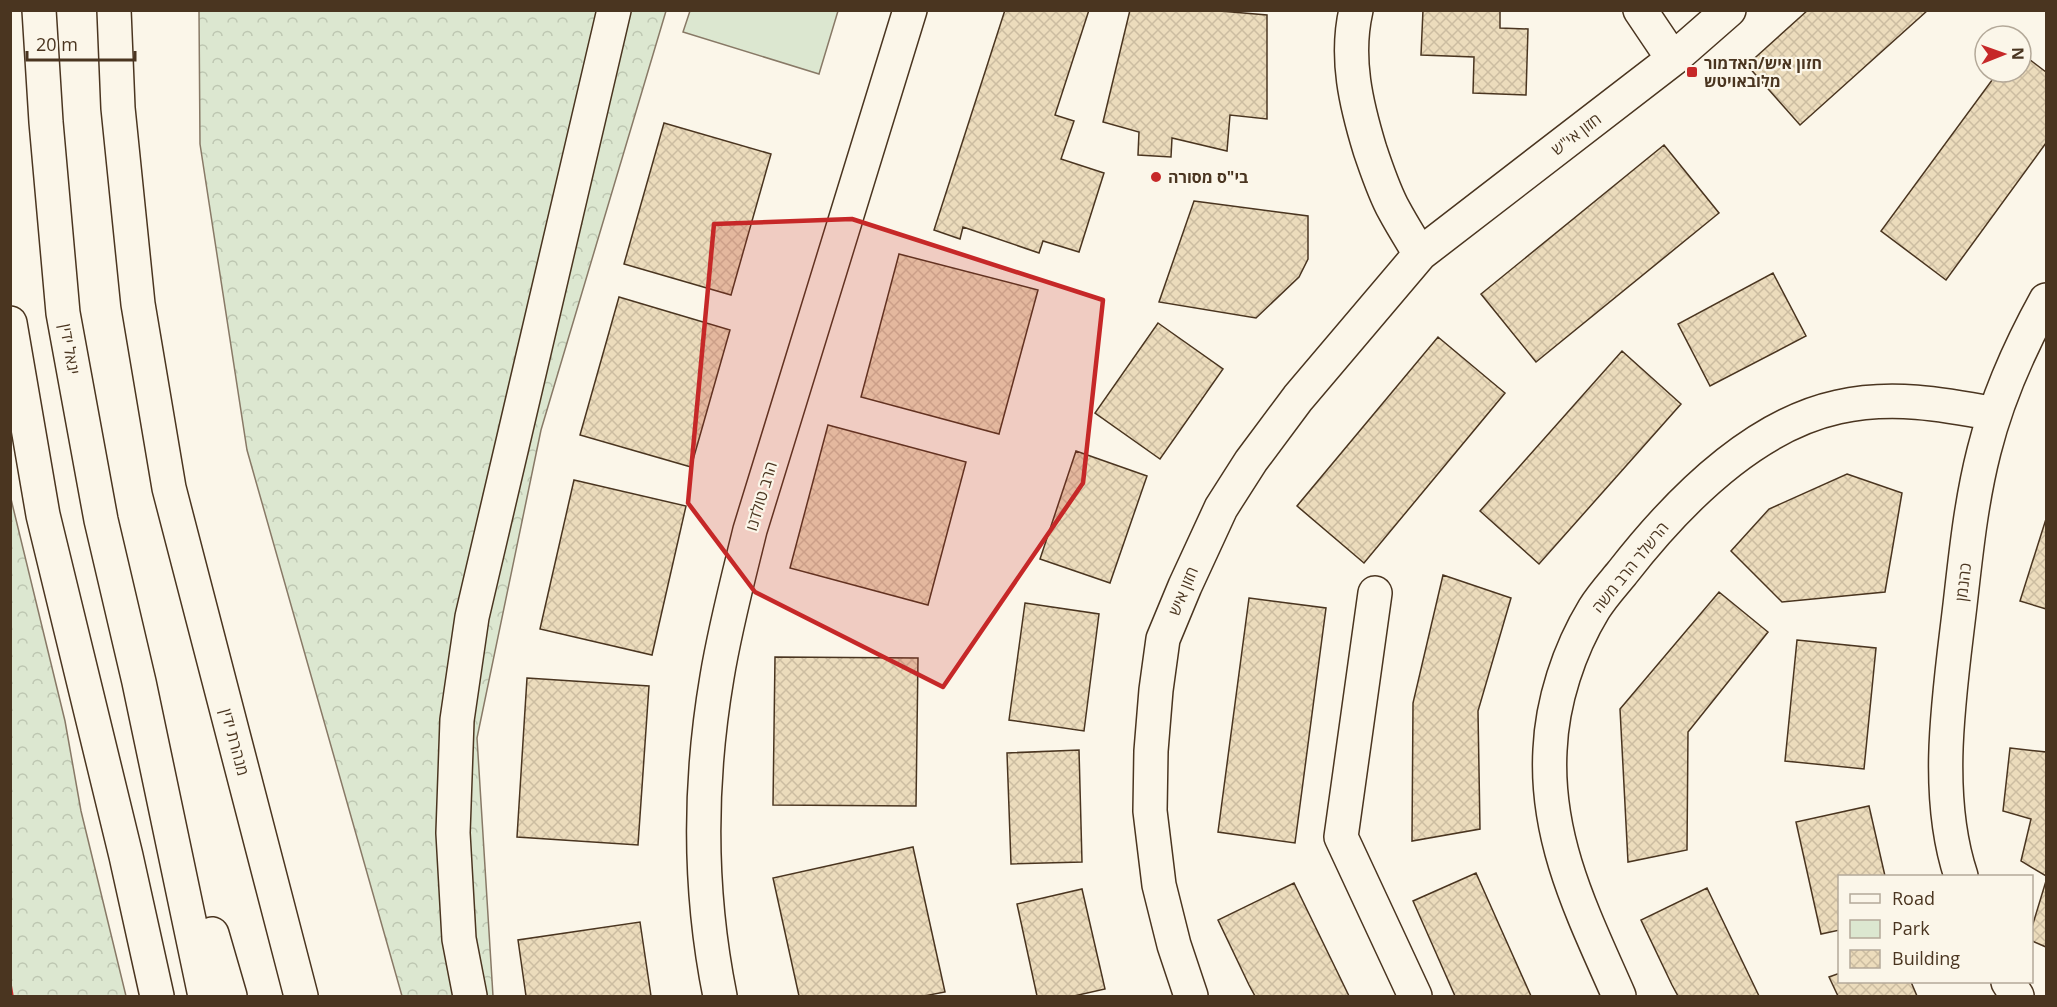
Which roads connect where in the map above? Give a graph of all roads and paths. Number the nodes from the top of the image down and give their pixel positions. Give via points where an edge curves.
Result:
1 (39, 10) edge
2 (114, 10) edge
3 (614, 10) edge
4 (910, 10) edge
5 (1356, 10) edge
6 (1640, 10) edge
7 (1729, 10) edge
8 (1674, 59) junction
9 (1420, 254) junction
10 (2046, 300) edge
11 (10, 323) edge
12 (1995, 414) junction
13 (169, 488) junction
14 (1375, 592) dead end
15 (139, 682) junction
16 (1961, 875) edge
17 (2009, 983) edge
18 (157, 996) edge
19 (205, 996) edge
20 (230, 996) edge
21 (301, 996) edge
22 (324, 996) edge
23 (470, 996) edge
24 (720, 996) edge
25 (1191, 996) edge
26 (1415, 996) edge
27 (1619, 996) edge
28 (2017, 996) edge

1 - 15 main road, יגאל ידין via 63,313 101,520
2 - 13 main road via 118,108 138,304
3 - 23 main road via 466,652 457,720 453,833 459,939
4 - 24 main road, הרב טולדנו via 750,530 717,678 704,821 705,893
5 - 9 main road via 1351,31 1352,78 1359,113 1393,209
6 - 8 main road
7 - 8 main road, חזון אי"ש
8 - 9 main road, חזון אי"ש
9 - 25 main road, חזון איש via 1298,398 1251,461 1221,508 1163,639 1156,690 1150,811 1159,885
10 - 12 main road, כהנמן
11 - 18 main road via 43,515
12 - 16 main road, כהנמן via 1971,511 1948,711 1947,802
12 - 27 main road, הרשלר הרב משה via 1911,401 1877,400 1836,407 1790,424 1744,449 1698,488 1641,548 1594,608 1558,694 1550,749 1551,796 1560,851
13 - 21 main road, מנהרת ידין
13 - 22 main road
14 - 26 main road via 1341,837
15 - 19 main road
15 - 20 main road
17 - 28 main road

